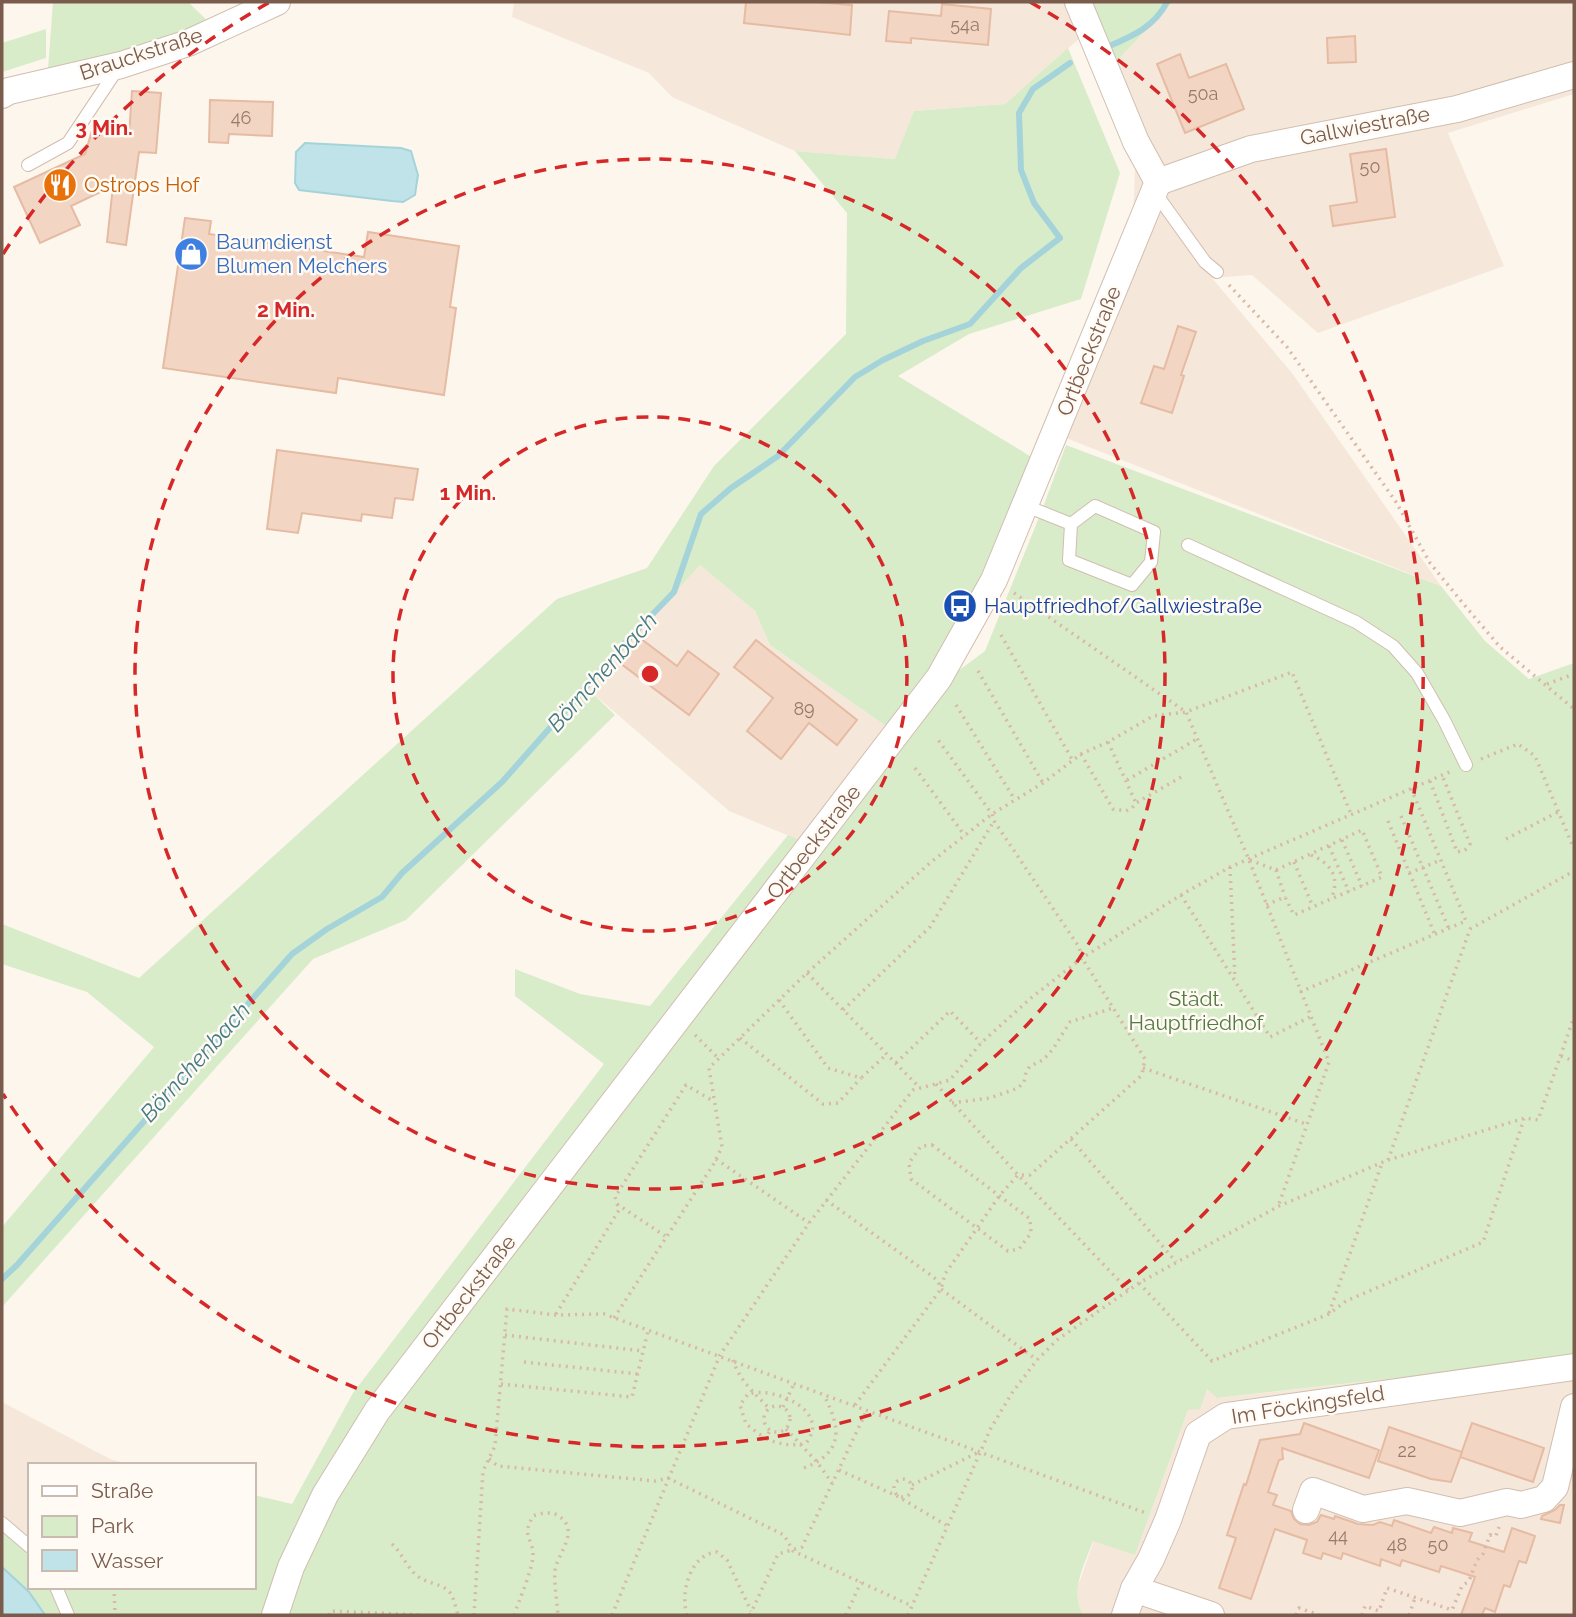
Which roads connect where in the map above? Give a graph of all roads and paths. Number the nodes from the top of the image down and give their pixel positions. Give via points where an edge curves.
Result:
1 (277, 2) edge
2 (1078, 2) edge
3 (121, 65) junction
4 (1574, 75) edge
5 (2, 94) edge
6 (28, 165) dead end
7 (1156, 186) junction
8 (1217, 272) joint
9 (1026, 506) junction
10 (1071, 524) junction
11 (1188, 545) dead end
12 (994, 580) junction
13 (1001, 635) dead end
14 (978, 671) dead end
15 (1574, 674) edge
16 (1546, 684) junction
17 (956, 705) dead end
18 (1574, 709) edge
19 (1186, 712) junction
20 (936, 737) dead end
21 (1197, 738) junction
22 (1108, 742) junction
23 (1081, 754) junction
24 (1073, 761) junction
25 (1466, 765) junction
26 (915, 768) dead end
27 (1442, 775) junction
28 (1181, 777) dead end
29 (1127, 780) junction
30 (1430, 780) junction
31 (1043, 783) junction
32 (1411, 789) junction
33 (1015, 800) junction
34 (1136, 803) junction
35 (1558, 813) junction
36 (992, 814) junction
37 (1351, 814) junction
38 (1401, 816) dead end
39 (994, 821) junction
40 (1388, 821) dead end
41 (965, 836) junction
42 (1506, 839) dead end
43 (1342, 840) junction
44 (1329, 846) junction
45 (1574, 849) edge
46 (1310, 854) junction
47 (1249, 860) junction
48 (1441, 860) junction
49 (1294, 862) junction
50 (1230, 867) junction
51 (1423, 868) junction
52 (1276, 870) junction
53 (1574, 871) edge
54 (1409, 873) junction
55 (1362, 886) junction
56 (1349, 892) junction
57 (1181, 895) junction
58 (1286, 897) junction
59 (1331, 899) junction
60 (1266, 905) junction
61 (1313, 907) junction
62 (1466, 921) junction
63 (1449, 929) junction
64 (1470, 929) junction
65 (1435, 935) junction
66 (1082, 958) junction
67 (807, 973) junction
68 (1235, 982) junction
69 (1300, 992) junction
70 (779, 1000) junction
71 (1113, 1007) junction
72 (843, 1010) junction
73 (1310, 1017) junction
74 (1574, 1017) edge
75 (677, 1021) junction
76 (740, 1038) junction
77 (981, 1043) junction
78 (887, 1054) junction
79 (1561, 1056) junction
80 (718, 1058) junction
81 (1574, 1061) edge
82 (896, 1063) junction
83 (1143, 1068) junction
84 (861, 1078) junction
85 (936, 1084) junction
86 (920, 1088) junction
87 (713, 1101) junction
88 (952, 1103) junction
89 (1525, 1118) junction
90 (1306, 1124) junction
91 (1071, 1139) junction
92 (716, 1159) junction
93 (1388, 1160) junction
94 (1382, 1163) junction
95 (1018, 1175) junction
96 (1000, 1195) junction
97 (826, 1200) junction
98 (617, 1203) junction
99 (1279, 1206) junction
100 (809, 1223) junction
101 (976, 1228) junction
102 (665, 1236) junction
103 (1176, 1262) junction
104 (1139, 1283) junction
105 (941, 1289) junction
106 (1128, 1290) junction
107 (1329, 1314) junction
108 (556, 1315) junction
109 (614, 1318) junction
110 (648, 1331) junction
111 (505, 1335) junction
112 (643, 1351) junction
113 (720, 1355) junction
114 (733, 1360) junction
115 (1037, 1360) junction
116 (524, 1363) dead end
117 (1574, 1367) edge
118 (638, 1374) junction
119 (501, 1384) junction
120 (794, 1384) junction
121 (754, 1392) junction
122 (824, 1395) junction
123 (787, 1398) junction
124 (855, 1405) junction
125 (783, 1407) junction
126 (1574, 1407) edge
127 (769, 1408) junction
128 (867, 1410) junction
129 (785, 1428) junction
130 (770, 1430) junction
131 (766, 1439) junction
132 (801, 1445) junction
133 (979, 1452) junction
134 (489, 1459) junction
135 (817, 1462) junction
136 (804, 1468) dead end
137 (838, 1469) junction
138 (668, 1478) junction
139 (832, 1483) junction
140 (912, 1485) junction
141 (897, 1496) junction
142 (1507, 1502) junction
143 (1306, 1510) dead end
144 (1168, 1520) junction
145 (2, 1523) edge
146 (946, 1525) junction
147 (28, 1544) edge
148 (392, 1544) dead end
149 (793, 1551) junction
150 (861, 1582) junction
151 (57, 1589) edge
152 (114, 1589) edge
153 (1134, 1589) junction
154 (1415, 1598) junction
155 (912, 1606) junction
156 (751, 1613) edge
157 (1451, 1613) edge
158 (68, 1615) edge
159 (115, 1615) edge
160 (275, 1615) edge
161 (329, 1615) edge
162 (402, 1615) edge
163 (421, 1615) edge
164 (458, 1615) edge
165 (474, 1615) edge
166 (514, 1615) edge
167 (558, 1615) edge
168 (612, 1615) edge
169 (687, 1615) edge
170 (846, 1615) edge
171 (908, 1615) edge
172 (1125, 1615) edge
173 (1211, 1615) edge
174 (1296, 1615) edge
175 (1319, 1615) edge
176 (1362, 1615) edge
177 (1409, 1615) edge

1 - 3 street, Brauckstraße via 188,43
2 - 7 street
3 - 5 street, Brauckstraße
3 - 6 lane via 68,143
4 - 7 street, Gallwiestraße via 1457,109 1251,149
7 - 8 lane via 1205,262
7 - 9 street, Ortbeckstraße
8 - 16 path via 1287,347 1396,502 1430,563 1500,647
9 - 10 lane
9 - 12 street, Ortbeckstraße
10 - 10 lane via 1069,560 1132,585 1151,562 1154,532 1095,506
11 - 25 lane via 1356,622 1393,646 1417,673
12 - 19 path
12 - 75 street, Ortbeckstraße via 939,678
13 - 24 path
14 - 31 path
15 - 16 path
16 - 18 path
17 - 33 path
19 - 21 path
19 - 22 path via 1153,716
19 - 37 path via 1292,672
20 - 36 path
21 - 29 path
21 - 47 path
22 - 23 path
22 - 29 path
23 - 24 path
23 - 34 path via 1113,809 1126,811
24 - 31 path
25 - 27 path
25 - 35 path via 1518,744 1535,756
26 - 41 path
27 - 30 path
27 - 30 path via 1470,844 1465,850 1457,852
28 - 34 path
29 - 34 path
30 - 32 path
31 - 33 path
32 - 37 path
32 - 48 path
33 - 36 path
35 - 42 path
35 - 45 path
36 - 39 path
36 - 41 path
37 - 47 path
38 - 51 path
39 - 66 path
39 - 72 path via 930,927
40 - 54 path
41 - 67 path
43 - 44 path
43 - 55 path
43 - 55 path via 1362,830 1382,877
44 - 46 path
44 - 56 path
46 - 49 path
46 - 59 path via 1335,874
47 - 50 path
47 - 52 path
47 - 60 path
48 - 51 path
48 - 62 path
49 - 52 path
49 - 61 path
50 - 57 path
50 - 68 path
51 - 54 path
51 - 63 path
52 - 58 path
53 - 64 path
54 - 65 path
55 - 56 path
56 - 59 path
57 - 66 path
57 - 68 path
58 - 60 path
58 - 61 path via 1294,915
59 - 61 path
60 - 69 path
62 - 63 path
62 - 64 path
63 - 65 path
64 - 93 path
65 - 69 path
66 - 71 path
66 - 77 path
67 - 70 path
67 - 72 path
68 - 73 path via 1270,1038
69 - 73 path
70 - 76 path
70 - 84 path via 828,1068
71 - 83 path via 1145,1059
71 - 88 path via 1070,1022 1053,1049 1030,1066 1018,1087 990,1098
72 - 78 path
73 - 90 path via 1329,1062
74 - 79 path
75 - 80 path
75 - 160 street, Ortbeckstraße via 377,1411 326,1495 291,1567
76 - 80 path
76 - 84 path via 823,1104 838,1103
77 - 82 path via 950,1011
77 - 85 path via 950,1080
78 - 82 path
78 - 84 path
79 - 81 path
79 - 89 path via 1538,1120
80 - 87 path via 709,1068
82 - 86 path
83 - 90 path
83 - 91 path via 1142,1075
85 - 86 path
85 - 88 path
86 - 97 path via 913,1090
87 - 92 path via 722,1147
87 - 98 path via 686,1085 615,1197
88 - 95 path
89 - 93 path
89 - 107 path via 1483,1241 1346,1301
90 - 99 path
91 - 95 path via 1030,1175
91 - 103 path
92 - 100 path
92 - 102 path
93 - 94 path
94 - 99 path
94 - 107 path
95 - 96 path
95 - 106 path
96 - 101 path
96 - 101 path via 1030,1219 1031,1233 1019,1249 1008,1251
96 - 101 path via 932,1144 920,1146 909,1163 911,1179
97 - 100 path
97 - 105 path via 932,1276
98 - 102 path
98 - 108 path via 619,1210
99 - 103 path
100 - 113 path
101 - 105 path via 945,1274
102 - 109 path
103 - 104 path
104 - 106 path
104 - 107 path via 1212,1362
105 - 115 path
105 - 124 path
106 - 115 path via 1057,1340
108 - 109 path
108 - 111 path via 508,1309
109 - 110 path
110 - 112 path
110 - 113 path
111 - 112 path
111 - 119 path
112 - 118 path
113 - 114 path
113 - 138 path
114 - 120 path
114 - 121 path
115 - 133 path via 1012,1393
116 - 118 path
117 - 144 street, Im Föckingsfeld via 1226,1416 1198,1434
118 - 119 path via 632,1397
119 - 134 path via 495,1446
120 - 122 path
120 - 123 path
121 - 123 path
121 - 127 path
121 - 131 path via 744,1398 741,1412 751,1430
122 - 124 path
122 - 135 path via 837,1433 831,1451
123 - 125 path
123 - 132 path via 805,1409 812,1421 812,1436
124 - 128 path
125 - 127 path
125 - 129 path via 790,1419
126 - 142 street via 1555,1486 1544,1499 1521,1505
127 - 130 path via 763,1417
128 - 133 path
128 - 137 path
129 - 130 path
129 - 132 path
130 - 131 path
131 - 132 path via 784,1446
132 - 135 path
133 - 140 path
133 - 144 path
133 - 146 path
134 - 138 path via 498,1466 655,1481
134 - 165 path via 482,1471
135 - 136 path
135 - 139 path
137 - 139 path
137 - 141 path
138 - 149 path via 784,1535
138 - 168 path
139 - 149 path via 802,1546
140 - 141 path via 908,1496
140 - 141 path via 897,1480 893,1491
141 - 146 path
142 - 143 street via 1461,1513 1407,1500 1363,1509 1313,1491
142 - 157 path via 1496,1536 1490,1535
144 - 153 street, Im Föckingsfeld
145 - 147 lane
146 - 155 path
148 - 164 path via 423,1581 450,1593
149 - 150 path
149 - 156 path via 778,1555
150 - 155 path
150 - 170 path
151 - 158 lane
152 - 159 path
153 - 172 street, Im Föckingsfeld
153 - 173 street
154 - 157 path
154 - 176 path via 1387,1588 1379,1611 1365,1606
154 - 177 path
155 - 171 path
156 - 169 path via 727,1560 718,1552 696,1564 689,1577 683,1600
161 - 162 path via 330,1611
162 - 163 path
166 - 167 path via 533,1556 529,1523 533,1516 551,1513 565,1522 569,1535 555,1573
174 - 175 path via 1299,1608

